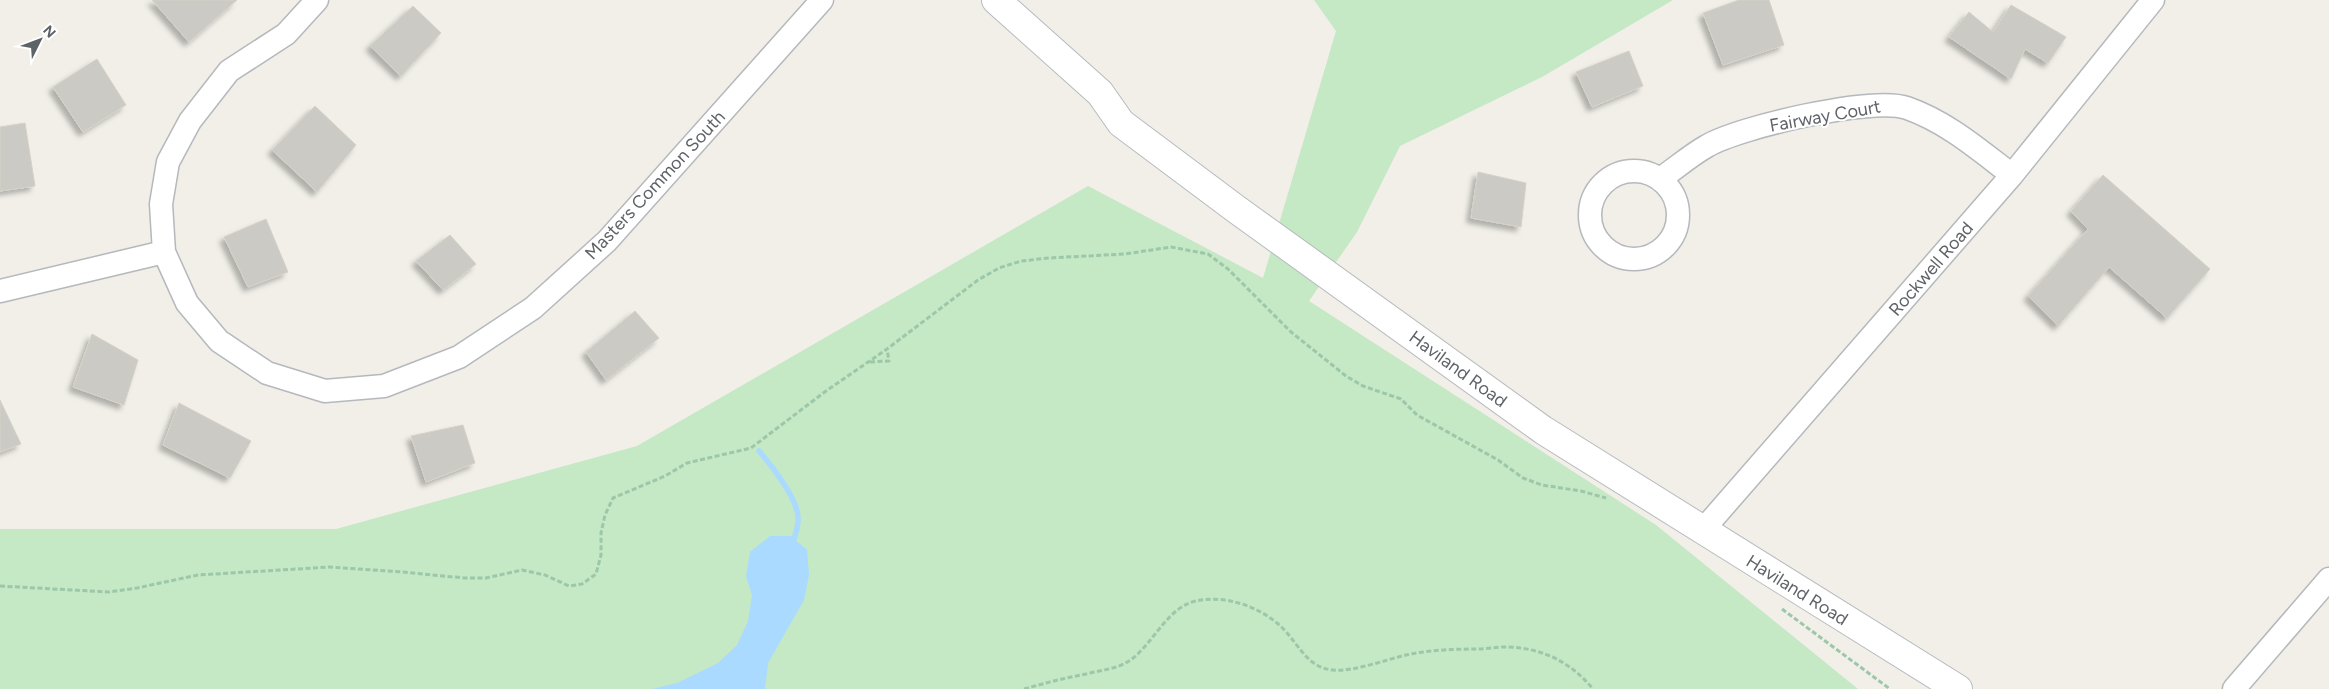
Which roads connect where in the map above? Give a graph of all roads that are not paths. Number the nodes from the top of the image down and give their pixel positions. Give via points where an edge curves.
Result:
1 (317, 0) edge
2 (822, 0) edge
3 (996, 0) edge
4 (2153, 0) edge
5 (2012, 176) junction
6 (1660, 179) dead end
7 (164, 252) junction
8 (0, 291) edge
9 (1702, 531) junction
10 (2329, 579) edge
11 (1958, 689) edge
12 (2234, 689) edge

1 - 7 street, Masters Common South via 286,34 229,71 190,121 168,162 161,204
2 - 7 street, Masters Common South via 607,241 533,308 459,357 384,386 325,391 267,373 219,341 187,303
3 - 9 street, Haviland Road via 1100,93 1121,123 1228,204 1543,430
4 - 5 street, Rockwell Road
5 - 6 street, Fairway Court via 1946,126 1906,107 1879,104 1777,121 1708,145
5 - 9 street, Rockwell Road
7 - 8 street
9 - 11 street, Haviland Road
10 - 12 street

